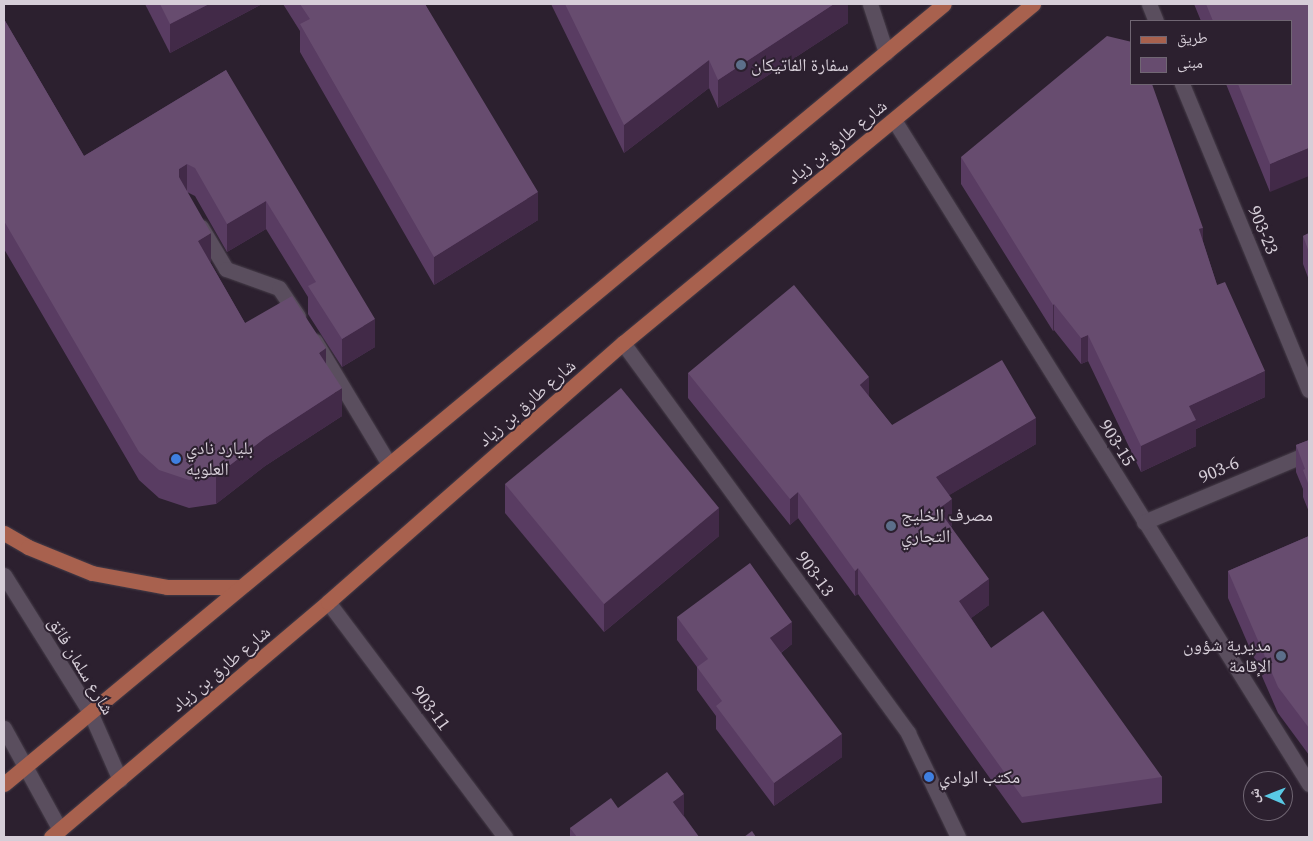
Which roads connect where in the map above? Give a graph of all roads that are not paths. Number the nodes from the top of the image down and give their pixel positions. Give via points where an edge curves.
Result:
1 (870, 4) edge
2 (944, 4) edge
3 (1033, 4) edge
4 (1149, 4) edge
5 (1156, 20) edge
6 (886, 52) junction
7 (1182, 85) edge
8 (894, 120) junction
9 (192, 210) edge
10 (623, 344) junction
11 (1309, 390) edge
12 (1309, 452) edge
13 (389, 464) junction
14 (1144, 522) junction
15 (4, 533) edge
16 (4, 575) edge
17 (240, 587) junction
18 (328, 602) junction
19 (90, 712) junction
20 (4, 728) edge
21 (25, 766) junction
22 (120, 780) junction
23 (4, 784) edge
24 (1309, 784) edge
25 (58, 835) edge
26 (505, 837) edge
27 (958, 837) edge

1 - 6 street
2 - 6 main road
3 - 8 main road, شارع طارق بن زياد
4 - 5 street
6 - 13 main road
7 - 11 street, 903-23
8 - 10 main road, شارع طارق بن زياد
8 - 14 street, 903-15
9 - 13 street via 226,269 279,288
10 - 18 main road, شارع طارق بن زياد
10 - 27 street, 903-13 via 908,734
12 - 14 street, 903-6
13 - 17 main road
14 - 24 street, 903-15
15 - 17 main road via 28,548 92,573 167,587
16 - 19 street, شارع سلمان فائق
17 - 19 main road
18 - 22 main road, شارع طارق بن زياد
18 - 26 street, 903-11
19 - 21 main road
19 - 22 street, شارع سلمان فائق
20 - 21 street
21 - 23 main road
21 - 25 street
22 - 25 main road, شارع طارق بن زياد

